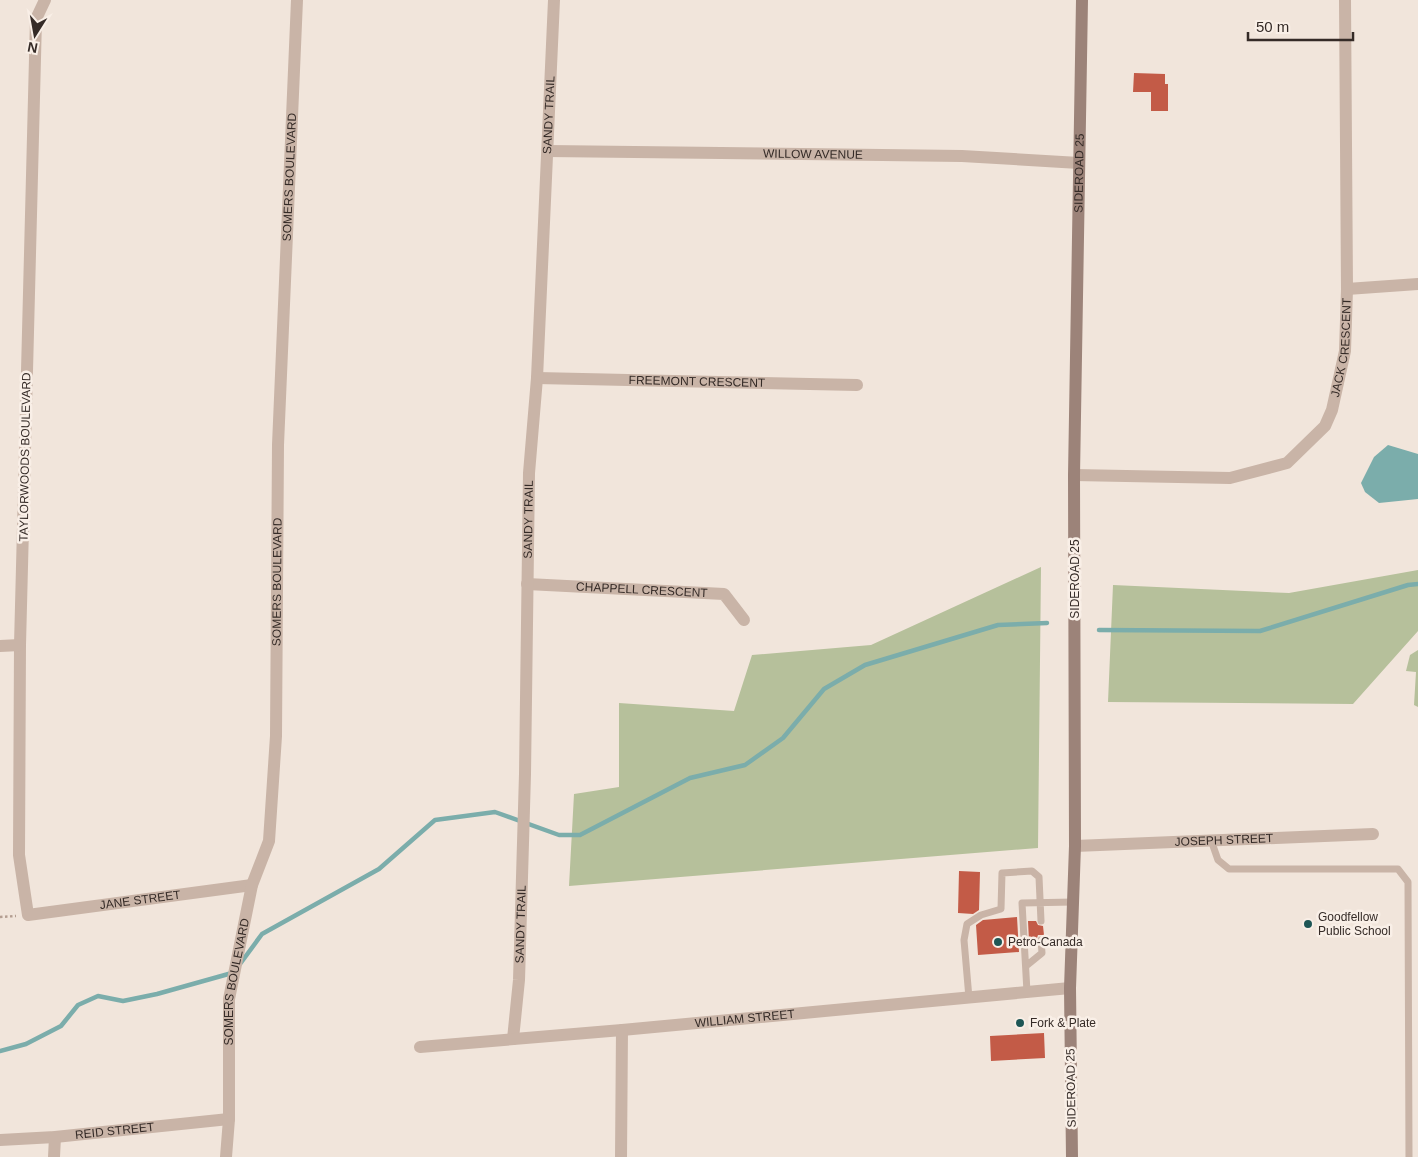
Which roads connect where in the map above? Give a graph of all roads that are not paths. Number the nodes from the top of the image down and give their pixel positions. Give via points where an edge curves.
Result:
1 (45, 0) edge
2 (297, 0) edge
3 (554, 0) edge
4 (1082, 0) edge
5 (1346, 0) edge
6 (548, 151) junction
7 (1079, 164) junction
8 (1418, 284) edge
9 (1347, 289) junction
10 (537, 378) junction
11 (857, 385) dead end
12 (1074, 475) junction
13 (528, 584) junction
14 (744, 620) dead end
15 (20, 645) junction
16 (0, 646) edge
17 (1373, 834) dead end
18 (1211, 840) junction
19 (1075, 846) junction
20 (252, 885) junction
21 (1040, 902) junction
22 (1073, 902) junction
23 (28, 915) joint
24 (1041, 920) dead end
25 (1041, 940) dead end
26 (1026, 966) junction
27 (1070, 988) junction
28 (1027, 992) junction
29 (969, 998) junction
30 (622, 1030) junction
31 (514, 1039) junction
32 (420, 1046) dead end
33 (229, 1119) junction
34 (55, 1136) junction
35 (0, 1140) edge
36 (54, 1157) edge
37 (226, 1157) edge
38 (621, 1157) edge
39 (1072, 1157) edge
40 (1409, 1157) edge

1 - 15 street, TAYLORWOODS BOULEVARD via 36,19
2 - 20 street, SOMERS BOULEVARD via 278,445 276,736 269,841
3 - 6 street, SANDY TRAIL
4 - 7 main road, SIDEROAD 25
5 - 9 street, JACK CRESCENT
6 - 7 street, WILLOW AVENUE via 962,156
6 - 10 street, SANDY TRAIL
7 - 12 main road, SIDEROAD 25
8 - 9 street
9 - 12 street, JACK CRESCENT via 1345,351 1332,410 1325,426 1287,463 1230,478
10 - 11 street, FREEMONT CRESCENT
10 - 13 street, SANDY TRAIL via 529,472
12 - 19 main road, SIDEROAD 25
13 - 14 street, CHAPPELL CRESCENT via 724,594
13 - 31 street, SANDY TRAIL via 519,980
15 - 16 street
15 - 23 street, TAYLORWOODS BOULEVARD via 18,855
17 - 18 street, JOSEPH STREET
18 - 19 street, JOSEPH STREET
18 - 40 lane via 1218,860 1229,869 1398,869 1408,882
19 - 22 main road, SIDEROAD 25
20 - 23 street, JANE STREET
20 - 33 street, SOMERS BOULEVARD via 228,999
21 - 22 lane
21 - 24 lane
21 - 26 lane via 1022,903
21 - 29 lane via 1039,877 1032,871 1002,873 1001,909 981,915 967,924 964,940
22 - 27 main road, SIDEROAD 25
25 - 26 lane via 1042,952
26 - 28 lane
27 - 28 street, WILLIAM STREET
27 - 39 main road, SIDEROAD 25
28 - 29 street, WILLIAM STREET
29 - 30 street, WILLIAM STREET
30 - 31 street, WILLIAM STREET
30 - 38 street
31 - 32 street, WILLIAM STREET
33 - 34 street, REID STREET
33 - 37 street, SOMERS BOULEVARD
34 - 35 street, REID STREET
34 - 36 street

